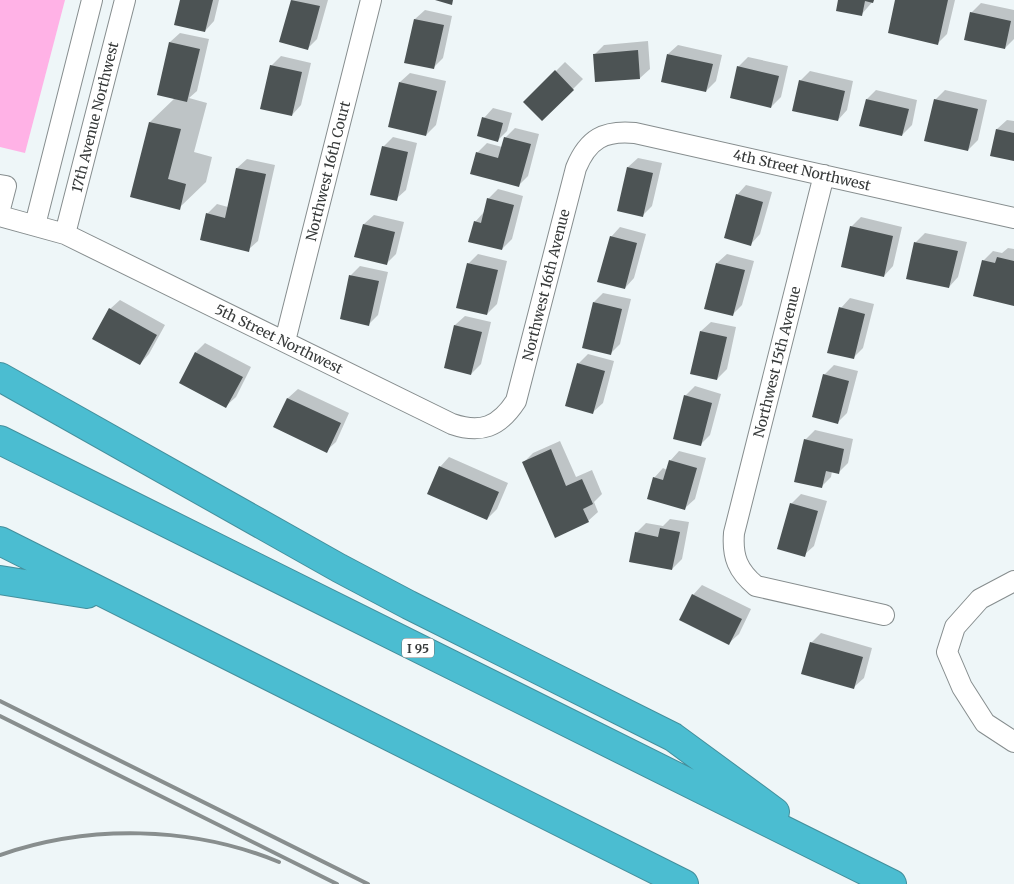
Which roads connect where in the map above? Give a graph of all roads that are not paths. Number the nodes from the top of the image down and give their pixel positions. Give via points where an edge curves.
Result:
1 (92, 0) edge
2 (125, 0) edge
3 (371, 0) edge
4 (592, 142) joint
5 (824, 175) junction
6 (0, 185) edge
7 (0, 209) edge
8 (0, 216) edge
9 (1014, 218) edge
10 (35, 225) junction
11 (65, 234) junction
12 (285, 342) junction
13 (0, 377) edge
14 (496, 424) joint
15 (0, 440) edge
16 (0, 541) edge
17 (0, 580) edge
18 (1014, 580) edge
19 (116, 599) junction
20 (884, 615) dead end
21 (1014, 742) edge
22 (835, 856) junction
23 (684, 884) edge
24 (892, 884) edge

1 - 10 street
2 - 11 street, 17th Avenue Northwest
3 - 12 street, Northwest 16th Court
4 - 5 street, 4th Street Northwest via 613,133 635,133
4 - 14 street, Northwest 16th Avenue via 576,168 516,401
5 - 9 street, 4th Street Northwest
5 - 20 street, Northwest 15th Avenue via 734,533 733,548 736,563 756,586
6 - 7 street via 6,186
8 - 10 street, 5th Street Northwest
10 - 11 street, 5th Street Northwest
11 - 12 street, 5th Street Northwest
12 - 14 street, 5th Street Northwest via 452,424 474,429
13 - 22 highway via 338,568 673,737
15 - 22 highway, I 95
16 - 19 highway
17 - 19 highway
18 - 21 street via 980,599 955,627 947,652 962,687 985,724
19 - 23 highway
22 - 24 highway, I 95

